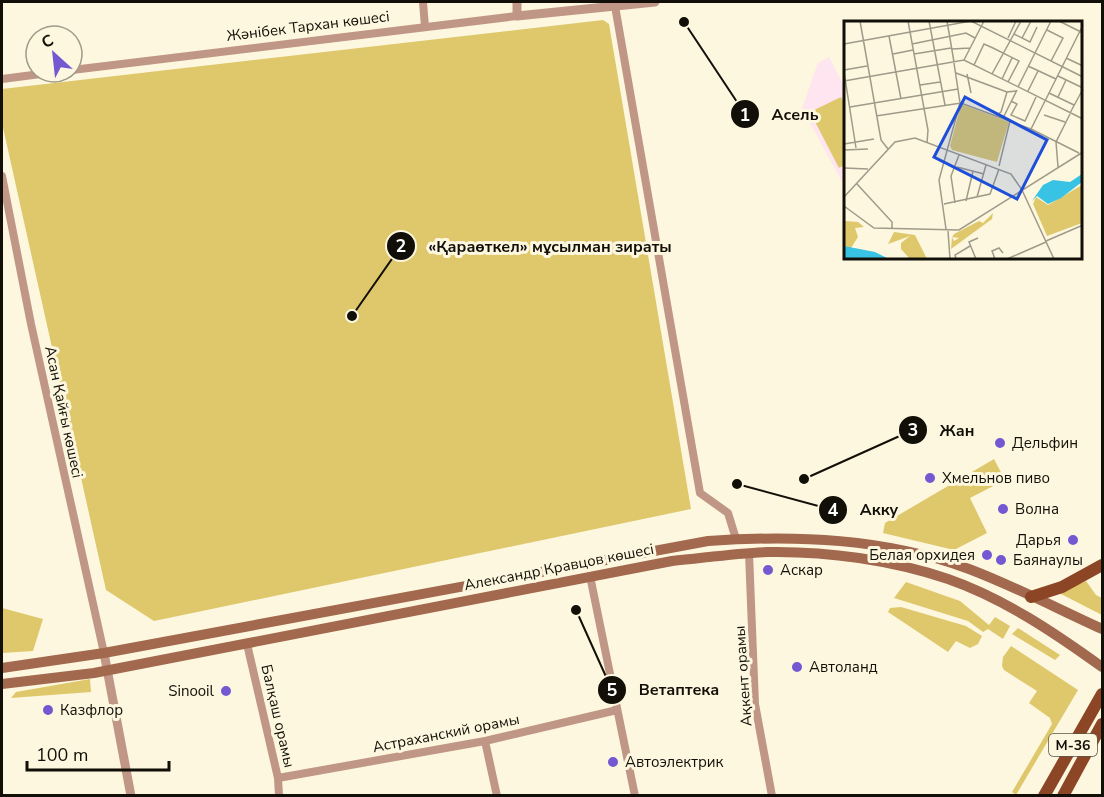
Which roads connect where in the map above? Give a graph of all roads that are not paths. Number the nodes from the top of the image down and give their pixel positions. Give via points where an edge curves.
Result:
1 (423, 2) edge
2 (517, 2) edge
3 (655, 2) edge
4 (615, 6) junction
5 (518, 16) junction
6 (425, 27) junction
7 (84, 69) edge
8 (24, 76) edge
9 (2, 79) edge
10 (2, 176) edge
11 (736, 539) junction
12 (749, 553) junction
13 (1102, 565) edge
14 (590, 576) junction
15 (1031, 597) junction
16 (1102, 629) edge
17 (247, 644) junction
18 (104, 653) junction
19 (1102, 667) edge
20 (2, 668) edge
21 (108, 670) junction
22 (2, 684) edge
23 (1102, 694) edge
24 (617, 710) junction
25 (1102, 724) edge
26 (485, 741) junction
27 (278, 778) junction
28 (131, 795) edge
29 (279, 795) edge
30 (497, 795) edge
31 (635, 795) edge
32 (772, 795) edge
33 (1044, 795) edge
34 (1063, 795) edge

1 - 6 street
2 - 5 street
3 - 4 street, Жәнібек Тархан көшесі
4 - 5 street, Жәнібек Тархан көшесі
4 - 11 street via 700,493 728,513
5 - 6 street, Жәнібек Тархан көшесі
6 - 7 street, Жәнібек Тархан көшесі
8 - 9 street
10 - 18 street, Асан Қайғы көшесі
11 - 15 main road, Александр Кравцов көшесі via 815,537 920,554 970,570
11 - 18 main road, Александр Кравцов көшесі via 621,556
12 - 14 main road, Александр Кравцов көшесі via 672,561
12 - 19 main road, Александр Кравцов көшесі via 819,554 948,579 1062,638
12 - 32 street, Ақкент орамы via 755,704
13 - 15 main road via 1062,587
14 - 17 main road, Александр Кравцов көшесі
14 - 24 street
15 - 16 main road, Александр Кравцов көшесі
17 - 21 main road, Александр Кравцов көшесі
17 - 27 street, Балқаш орамы
18 - 20 main road, Александр Кравцов көшесі
18 - 21 street
21 - 22 main road, Александр Кравцов көшесі
21 - 28 street
23 - 33 main road, M-36
24 - 26 street, Астраханский орамы
24 - 31 street
25 - 34 main road, M-36
26 - 27 street, Астраханский орамы
26 - 30 street
27 - 29 street, Балқаш орамы

